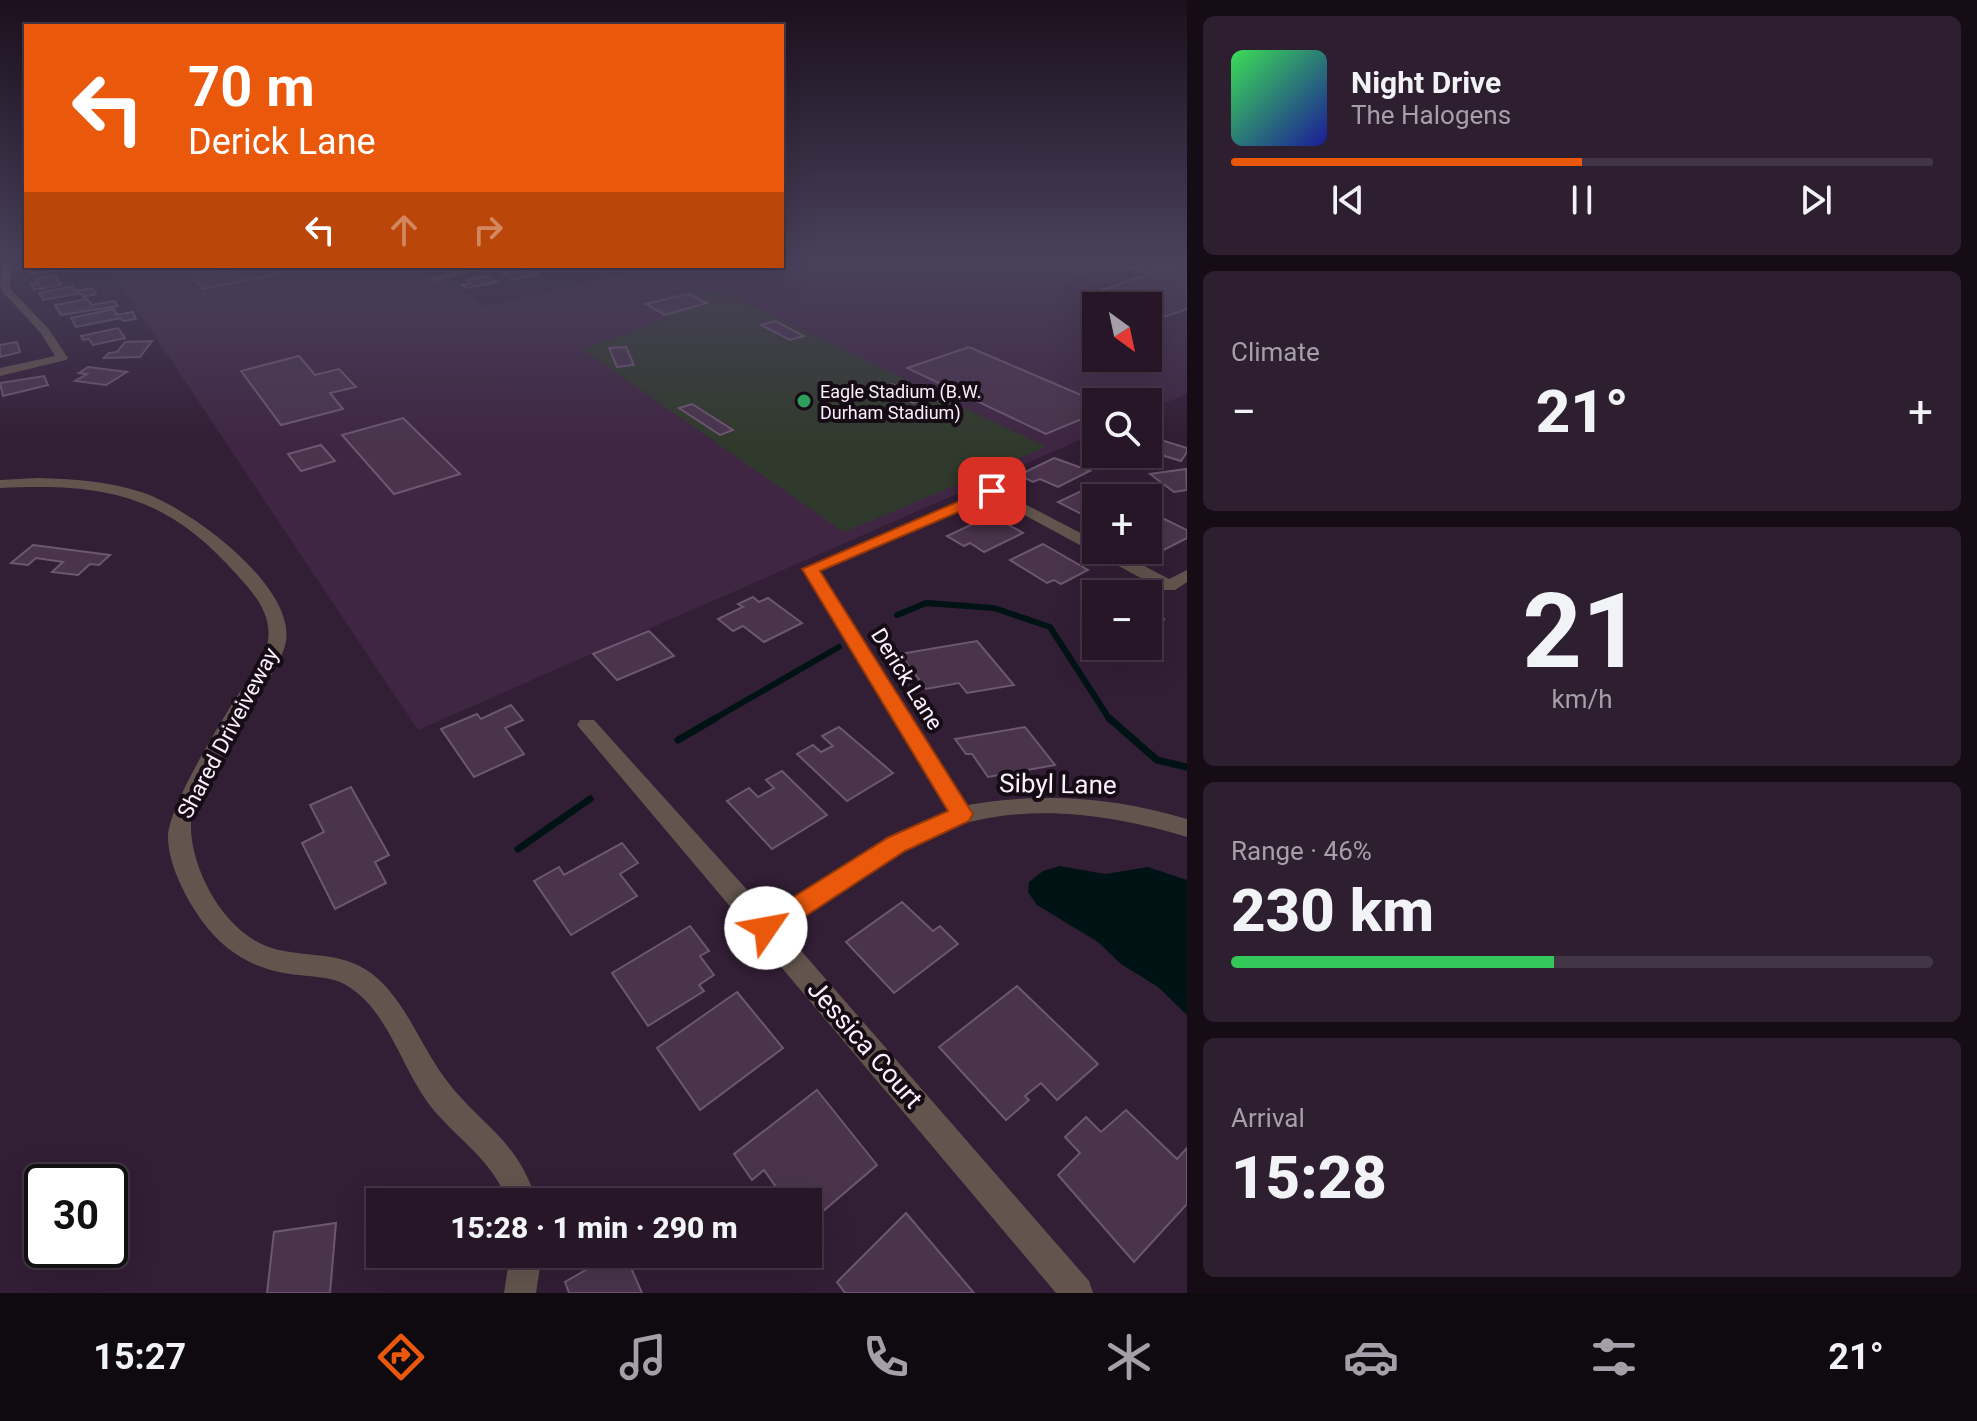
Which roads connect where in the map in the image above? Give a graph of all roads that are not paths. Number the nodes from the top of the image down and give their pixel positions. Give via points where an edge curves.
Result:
1 (34, 319) edge
2 (0, 372) edge
3 (0, 484) edge
4 (1082, 539) edge
5 (1128, 564) edge
6 (1187, 575) edge
7 (587, 725) dead end
8 (962, 814) junction
9 (1187, 828) edge
10 (766, 928) junction
11 (518, 1188) edge
12 (524, 1268) edge
13 (520, 1293) edge
14 (1077, 1293) edge

1 - 2 street via 62,358
3 - 11 street, Shared Driveiveway via 77,484 158,501 201,528 257,586 275,613 275,649 180,822 182,863 224,928 255,954 326,967 361,980 441,1097 504,1161
4 - 8 street, Derick Lane via 992,491 810,569
5 - 6 street via 1169,586
7 - 10 street, Jessica Court
8 - 9 street, Sibyl Lane via 1100,809
8 - 10 street, Sibyl Lane via 897,844
10 - 14 street, Jessica Court
12 - 13 street

